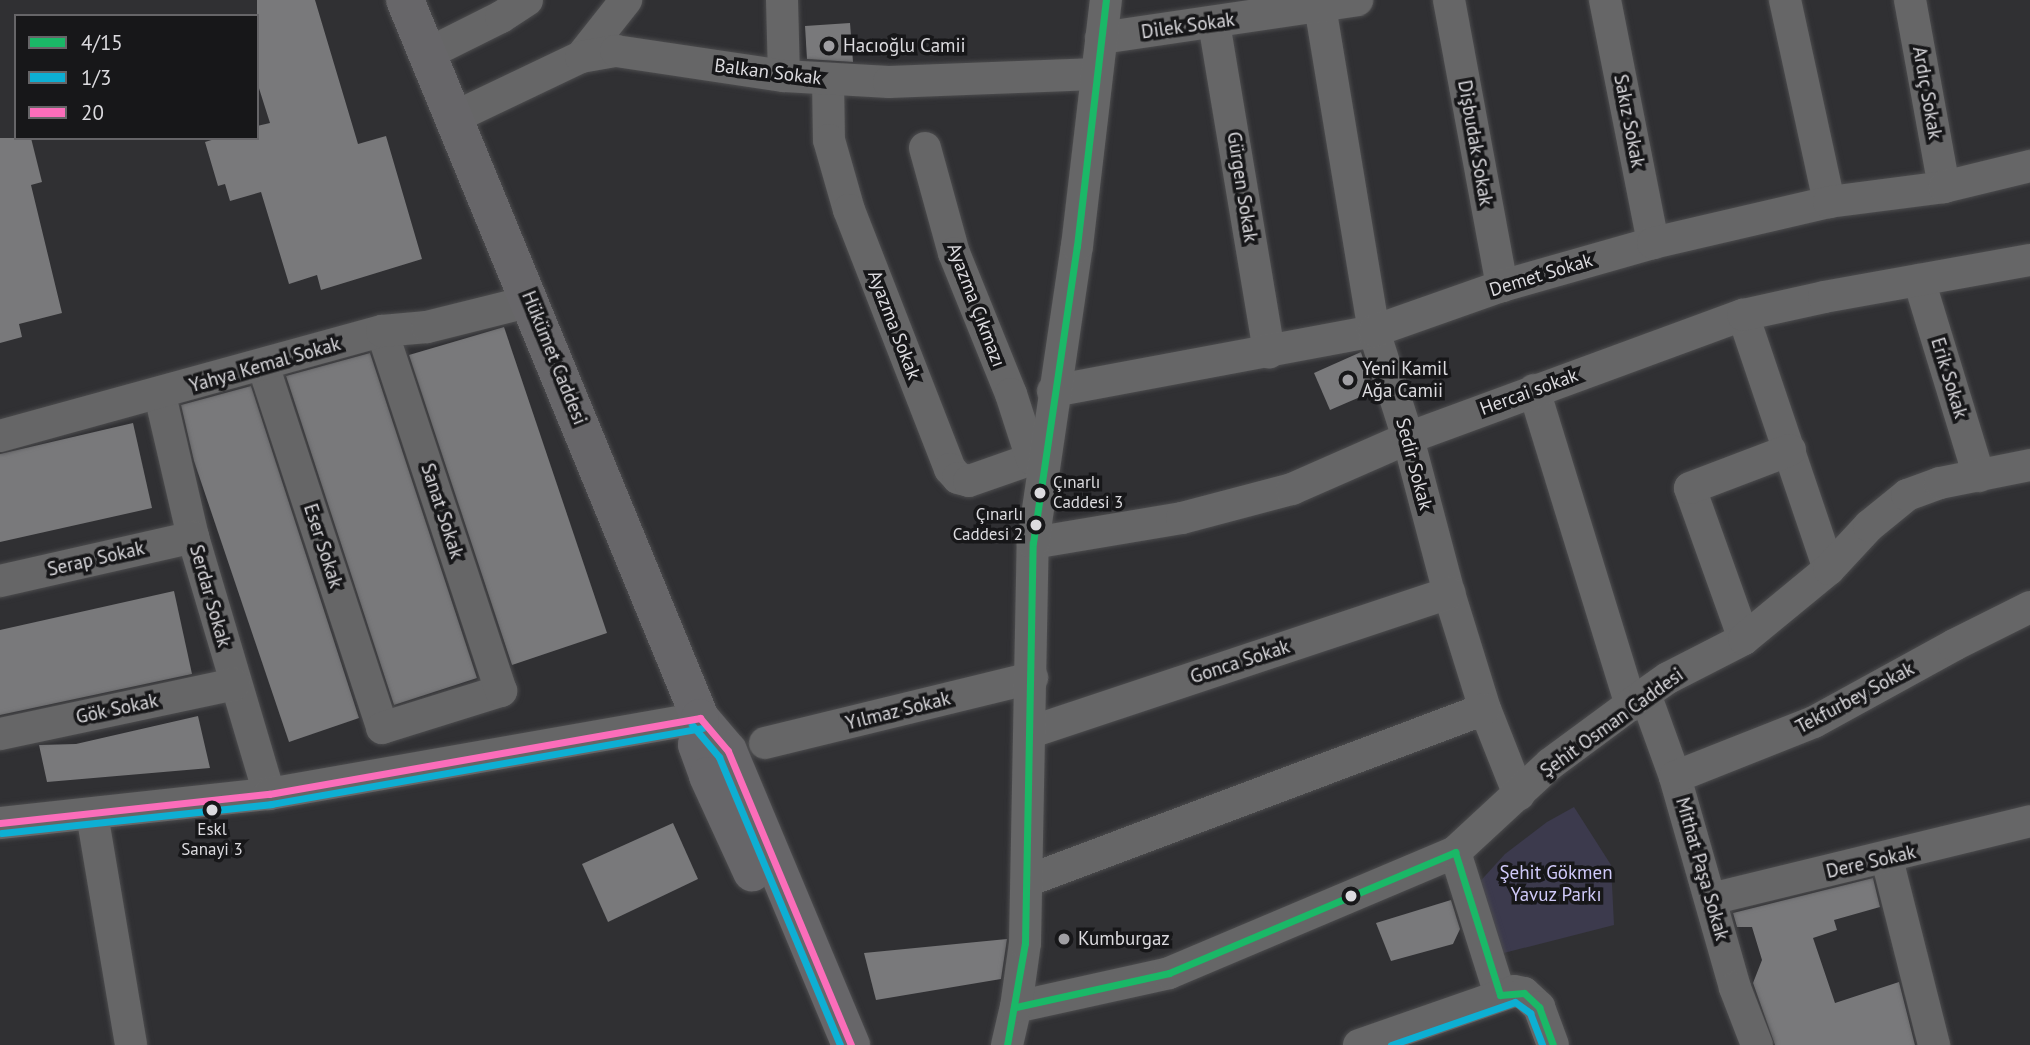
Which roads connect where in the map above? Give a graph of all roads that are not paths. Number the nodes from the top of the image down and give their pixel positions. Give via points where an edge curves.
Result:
1 (405, 0) edge
2 (527, 0) edge
3 (625, 0) edge
4 (782, 0) edge
5 (1106, 0) edge
6 (1357, 0) edge
7 (1449, 0) edge
8 (1605, 0) edge
9 (1785, 0) edge
10 (1910, 0) edge
11 (1319, 3) edge
12 (1214, 23) junction
13 (1101, 38) junction
14 (428, 54) junction
15 (581, 57) junction
16 (1096, 74) junction
17 (784, 76) junction
18 (828, 79) junction
19 (455, 117) junction
20 (925, 148) dead end
21 (2030, 166) edge
22 (1944, 187) junction
23 (1829, 202) junction
24 (1653, 243) junction
25 (2030, 260) edge
26 (1919, 280) junction
27 (1502, 286) junction
28 (531, 301) junction
29 (1743, 315) junction
30 (383, 331) junction
31 (1374, 331) junction
32 (1269, 352) junction
33 (264, 365) junction
34 (1534, 390) junction
35 (1053, 391) junction
36 (160, 395) junction
37 (0, 436) edge
38 (1408, 438) junction
39 (1790, 450) junction
40 (1037, 462) junction
41 (2030, 466) edge
42 (1979, 476) junction
43 (193, 537) junction
44 (1034, 543) junction
45 (1829, 569) junction
46 (0, 581) edge
47 (1449, 593) junction
48 (2030, 607) edge
49 (1744, 639) junction
50 (1032, 678) junction
51 (235, 684) junction
52 (1638, 699) junction
53 (1485, 709) junction
54 (700, 718) junction
55 (382, 728) joint
56 (1031, 732) junction
57 (0, 734) edge
58 (765, 743) dead end
59 (1675, 777) junction
60 (269, 794) junction
61 (1519, 795) junction
62 (92, 814) junction
63 (2030, 821) edge
64 (0, 823) edge
65 (1455, 852) junction
66 (1886, 859) junction
67 (766, 874) junction
68 (1027, 881) junction
69 (1711, 899) junction
70 (1500, 995) junction
71 (1016, 1007) junction
72 (131, 1045) edge
73 (823, 1045) edge
74 (851, 1045) edge
75 (1007, 1045) edge
76 (1360, 1045) edge
77 (1553, 1045) edge
78 (1757, 1045) edge
79 (1934, 1045) edge

1 - 14 main road, Hükümet Caddesi
2 - 14 street
3 - 15 street
4 - 17 street
5 - 13 street
6 - 11 street, Dilek Sokak
7 - 27 street, Dişbudak Sokak
8 - 24 street, Sakız Sokak
9 - 23 street
10 - 22 street, Ardıç Sokak
11 - 12 street, Dilek Sokak
11 - 31 street, Sedir Sokak
12 - 13 street, Dilek Sokak
12 - 32 street, Gürgen Sokak
13 - 16 street
14 - 19 main road, Hükümet Caddesi
15 - 17 street, Balkan Sokak via 616,51
15 - 19 street, Balkan Sokak
16 - 18 street, Balkan Sokak via 890,82
16 - 35 street via 1077,246
17 - 18 street, Balkan Sokak
18 - 40 street, Ayazma Sokak via 829,140 849,210 950,469 969,481
19 - 28 main road, Hükümet Caddesi
20 - 40 street, Ayazma Çıkmazı via 954,253
21 - 22 street, Demet Sokak
22 - 23 street, Demet Sokak
23 - 24 street, Demet Sokak
24 - 27 street, Demet Sokak
25 - 26 street, Hercai sokak
26 - 29 street, Hercai sokak
26 - 42 street, Erik Sokak
27 - 31 street, Demet Sokak
28 - 30 street, Yahya Kemal Sokak via 427,327
28 - 54 main road, Hükümet Caddesi
29 - 34 street, Hercai sokak
29 - 39 street
30 - 33 street, Yahya Kemal Sokak
30 - 55 street, Sanat Sokak via 501,691
31 - 32 street, Demet Sokak
31 - 38 street, Sedir Sokak
32 - 35 street, Demet Sokak
33 - 36 street, Yahya Kemal Sokak
33 - 55 street, Eser Sokak
34 - 38 street, Hercai sokak
34 - 52 street, Mithat Paşa Sokak
35 - 40 street
36 - 37 street, Yahya Kemal Sokak
36 - 43 street, Serdar Sokak
38 - 44 street, Hercai sokak via 1292,489 1182,518
38 - 47 street, Sedir Sokak
39 - 45 street
39 - 49 street via 1690,488
40 - 44 street
41 - 42 street, Şehit Osman Caddesi
42 - 45 street, Şehit Osman Caddesi via 1907,495 1869,526
43 - 46 street, Serap Sokak
43 - 51 street, Serdar Sokak
44 - 50 street
45 - 49 street, Şehit Osman Caddesi
47 - 53 street, Sedir Sokak
47 - 56 street, Gonca Sokak
48 - 59 street, Tekfurbey Sokak via 1814,722
49 - 52 street, Şehit Osman Caddesi
50 - 56 street
50 - 58 street, Yılmaz Sokak
51 - 57 street, Gök Sokak
51 - 60 street, Serdar Sokak
52 - 59 street, Mithat Paşa Sokak
52 - 61 street, Şehit Osman Caddesi via 1550,764
53 - 61 street, Sedir Sokak
53 - 68 street
54 - 60 street
54 - 67 main road, Hükümet Caddesi via 697,745 704,766
56 - 68 street
59 - 69 street, Mithat Paşa Sokak
60 - 62 street
61 - 65 street, Şehit Osman Caddesi
62 - 64 street
62 - 72 street
63 - 66 street, Dere Sokak
65 - 70 street
65 - 71 street, Şehit Osman Caddesi via 1170,973
66 - 69 street, Dere Sokak
66 - 79 street
67 - 73 main road, Hükümet Caddesi
67 - 74 main road, Hükümet Caddesi
68 - 71 street
69 - 78 street, Mithat Paşa Sokak via 1735,988
70 - 76 street
70 - 77 street via 1524,993 1539,1007
71 - 75 street

